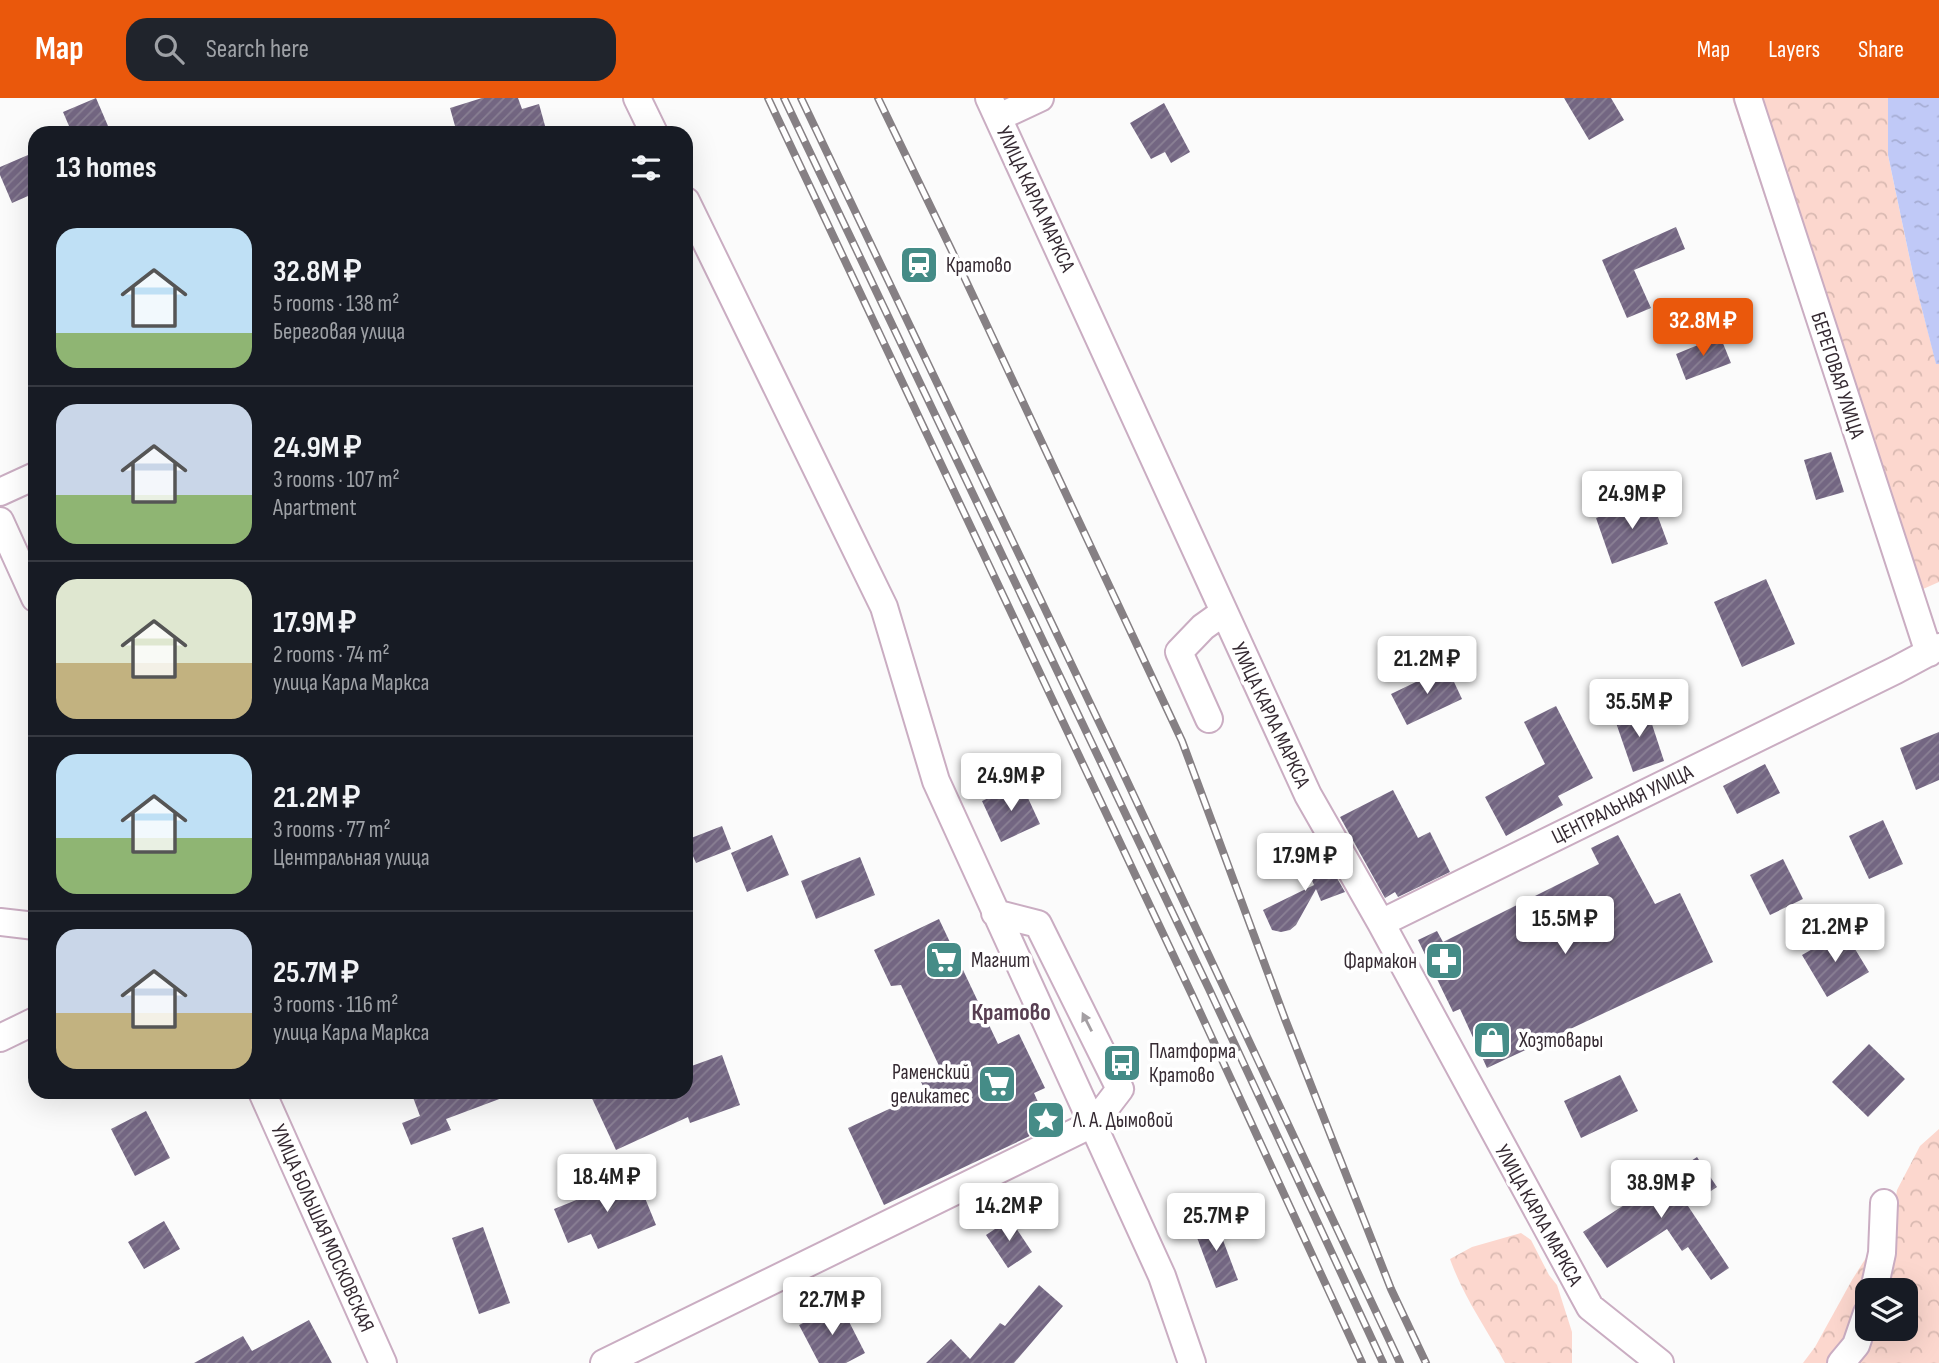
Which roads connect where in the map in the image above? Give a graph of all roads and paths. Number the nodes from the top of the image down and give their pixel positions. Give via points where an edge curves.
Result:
1 (637, 98) edge
2 (1040, 98) edge
3 (1748, 98) edge
4 (994, 108) edge
5 (651, 126) edge
6 (693, 215) edge
7 (28, 479) edge
8 (0, 492) edge
9 (0, 521) edge
10 (28, 583) edge
11 (1224, 611) junction
12 (1934, 650) edge
13 (1209, 719) dead end
14 (995, 913) junction
15 (0, 922) edge
16 (1381, 923) junction
17 (28, 925) edge
18 (28, 1024) edge
19 (0, 1038) edge
20 (265, 1099) edge
21 (1094, 1123) junction
22 (1884, 1203) dead end
23 (1877, 1278) edge
24 (1857, 1341) edge
25 (383, 1363) edge
26 (604, 1363) edge
27 (1192, 1363) edge
28 (1660, 1363) edge
29 (1841, 1363) edge

1 - 5 street
2 - 4 street
3 - 12 street, БЕРЕГОВАЯ УЛИЦА
4 - 11 street, УЛИЦА КАРЛА МАРКСА
6 - 14 street via 884,607 936,781
7 - 8 street
9 - 10 street
11 - 13 street via 1179,652
11 - 16 street, УЛИЦА КАРЛА МАРКСА via 1308,795
12 - 16 street, ЦЕНТРАЛЬНАЯ УЛИЦА
14 - 21 street
21 -> 14 street via 1120,1089 1038,924
15 - 17 street
16 - 28 street, УЛИЦА КАРЛА МАРКСА via 1590,1307
18 - 19 street
20 - 25 street, УЛИЦА БОЛЬШАЯ МОСКОВСКАЯ
21 - 26 street
21 - 27 street via 1162,1276
22 - 23 street
24 - 29 street

